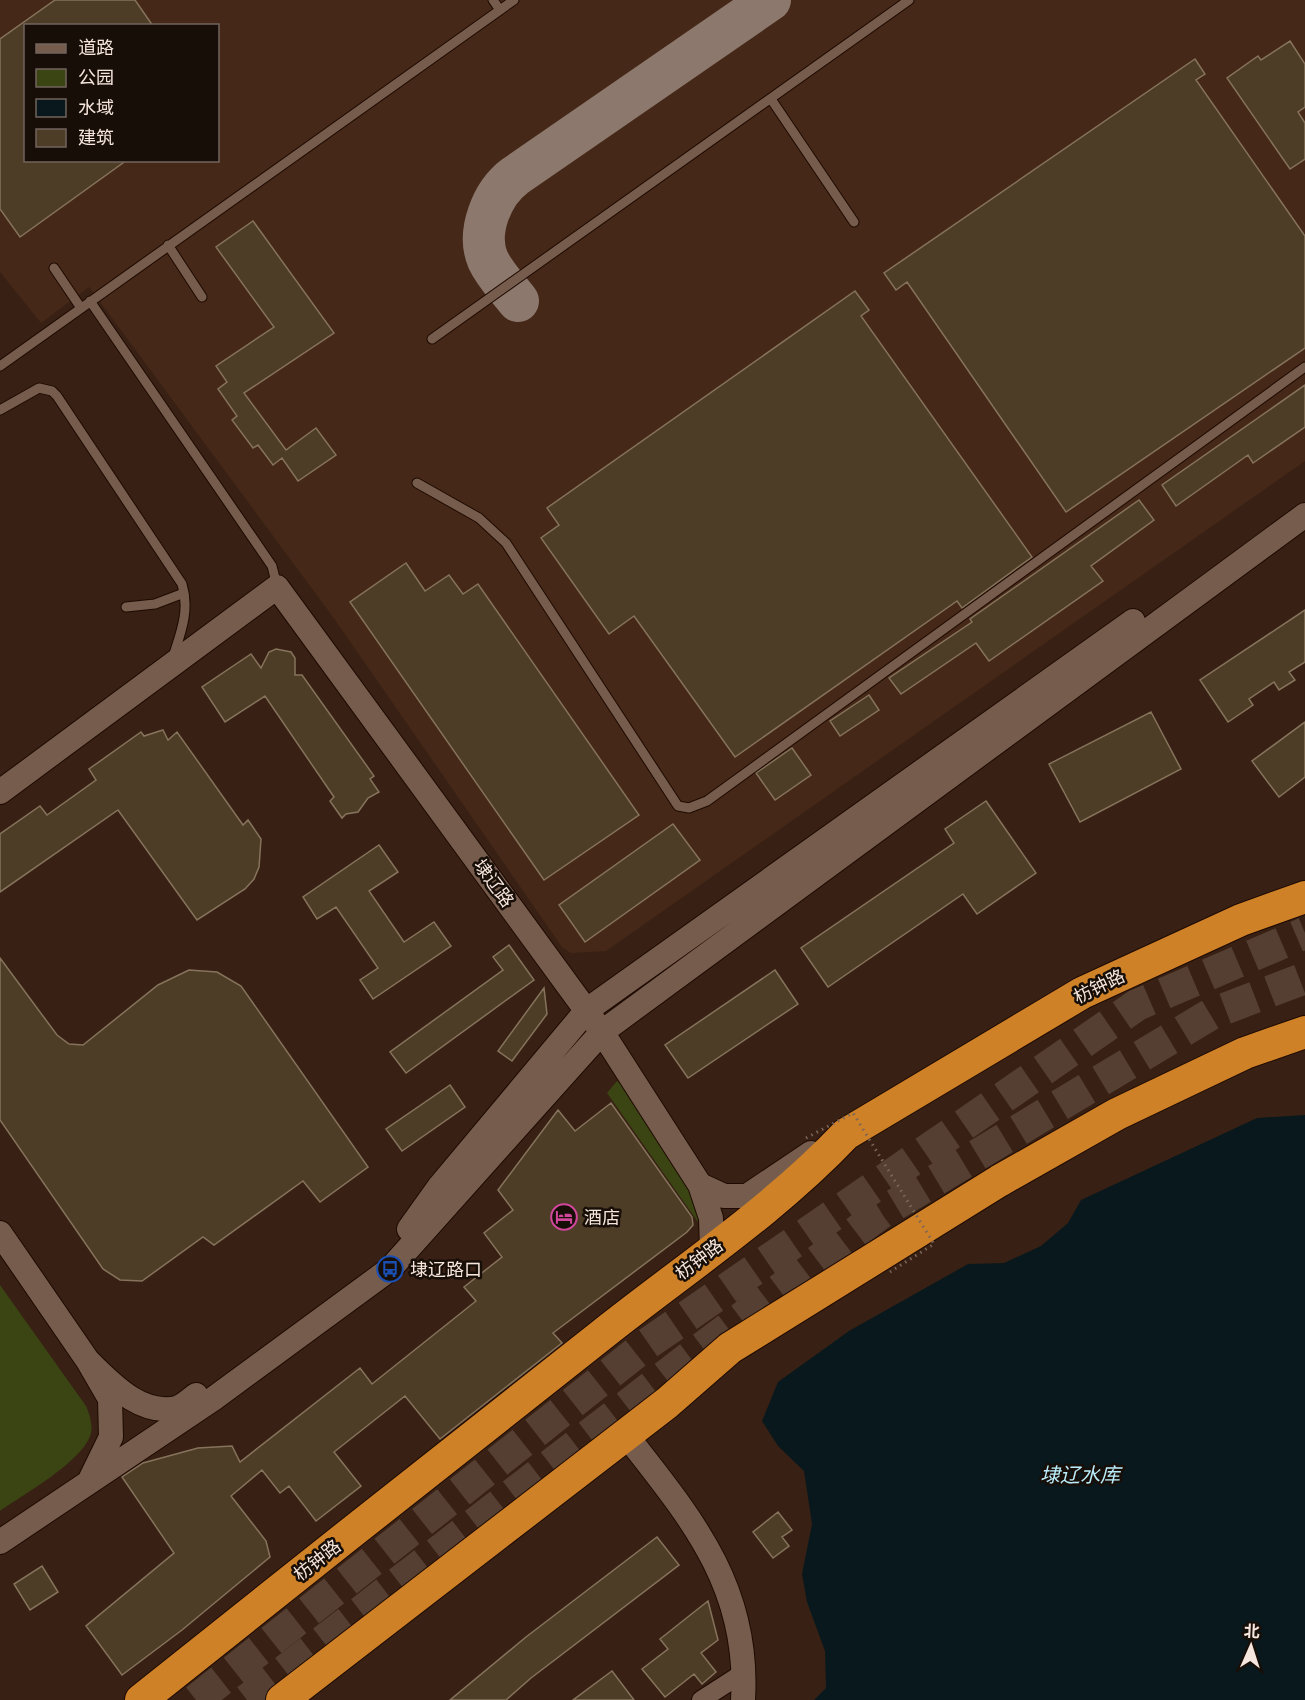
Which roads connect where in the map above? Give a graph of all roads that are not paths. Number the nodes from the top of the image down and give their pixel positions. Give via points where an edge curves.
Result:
1 (493, 0) edge
2 (514, 0) edge
3 (909, 0) edge
4 (500, 10) junction
5 (771, 99) junction
6 (854, 222) dead end
7 (168, 246) junction
8 (54, 268) dead end
9 (202, 297) dead end
10 (90, 300) junction
11 (81, 308) junction
12 (432, 339) dead end
13 (0, 366) edge
14 (1305, 367) edge
15 (0, 410) edge
16 (417, 483) dead end
17 (1305, 497) edge
18 (1305, 514) edge
19 (277, 587) junction
20 (184, 593) junction
21 (126, 607) dead end
22 (169, 668) junction
23 (0, 792) edge
24 (1305, 897) edge
25 (587, 1010) junction
26 (602, 1032) junction
27 (1305, 1032) edge
28 (846, 1134) junction
29 (700, 1185) junction
30 (0, 1233) edge
31 (712, 1250) junction
32 (88, 1361) junction
33 (626, 1435) junction
34 (90, 1480) junction
35 (0, 1542) edge
36 (743, 1673) junction
37 (141, 1700) edge
38 (282, 1700) edge
39 (701, 1700) edge
40 (743, 1700) edge

1 - 4 lane
2 - 4 lane
3 - 5 lane
4 - 7 lane
5 - 6 lane
5 - 12 lane
7 - 9 lane
7 - 10 lane
8 - 11 lane
10 - 11 lane
10 - 19 lane via 272,566
11 - 13 lane
14 - 16 lane via 707,801 689,808 678,806 506,543 479,518
15 - 20 lane via 34,389 52,391 177,574
17 - 25 main road
18 - 26 main road
19 - 22 main road
19 - 25 main road, 埭辽路
20 - 21 lane via 155,604
20 - 22 lane via 185,613
22 - 23 main road
24 - 28 highway, 枋钟路 via 1241,920 1082,993
25 - 26 main road, 埭辽路
25 - 32 main road via 439,1187 384,1263 178,1408 148,1406 121,1392
26 - 29 main road, 埭辽路
26 - 34 main road via 390,1269 213,1399
27 - 33 highway via 1245,1053 1117,1114 999,1181 730,1348
28 - 29 main road via 824,1144 747,1196 724,1196
28 - 31 highway, 枋钟路 via 816,1167
29 - 31 main road, 埭辽路 via 711,1218
30 - 32 main road
31 - 37 highway, 枋钟路
32 - 34 main road via 110,1399 111,1437
33 - 36 main road via 687,1514 726,1586 738,1623
33 - 38 highway
34 - 35 main road
36 - 39 street
36 - 40 main road

